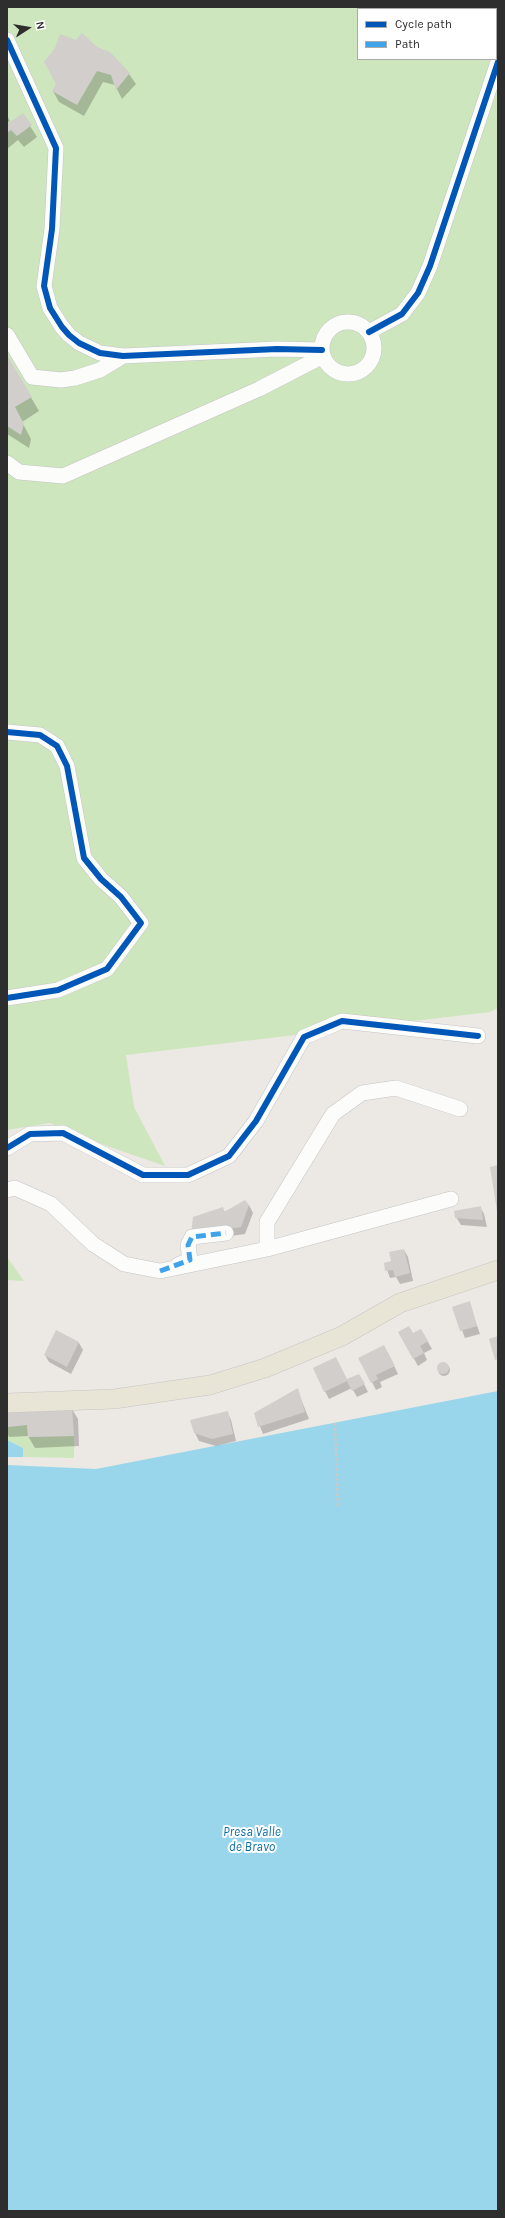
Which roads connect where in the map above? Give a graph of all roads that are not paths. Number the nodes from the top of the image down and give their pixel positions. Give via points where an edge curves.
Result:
1 (7, 40) edge
2 (498, 62) edge
3 (369, 332) junction
4 (7, 335) edge
5 (323, 353) junction
6 (123, 356) junction
7 (7, 463) edge
8 (7, 732) edge
9 (7, 998) edge
10 (478, 1036) dead end
11 (460, 1109) dead end
12 (7, 1148) edge
13 (7, 1190) edge
14 (451, 1199) dead end
15 (226, 1233) dead end
16 (267, 1248) junction
17 (498, 1270) edge
18 (160, 1271) junction
19 (7, 1402) edge

1 - 6 street via 56,148 52,229 44,286 50,308 62,327 79,342 100,353
2 - 3 street via 422,286 402,314
3 - 5 street via 359,324 341,322 331,327 325,335
3 - 5 street via 374,345 373,356 368,365 359,372 337,372 328,365
4 - 6 street via 32,377 61,380 75,378 100,370
5 - 6 street via 277,349
5 - 7 street via 259,389 63,476 20,472
8 - 9 street via 40,735 57,746 67,766 84,858 101,879 121,897 141,923 107,969 58,990
10 - 12 street via 342,1020 304,1037 256,1121 229,1156 188,1175 143,1175 63,1133 30,1134
11 - 16 street via 396,1088 362,1092 333,1114 267,1222
13 - 18 street via 15,1188 51,1204 94,1244 124,1264
14 - 16 street
15 - 18 street via 192,1237 188,1245 190,1260
16 - 18 street
17 - 19 main road via 400,1303 342,1336 265,1368 210,1385 114,1399

